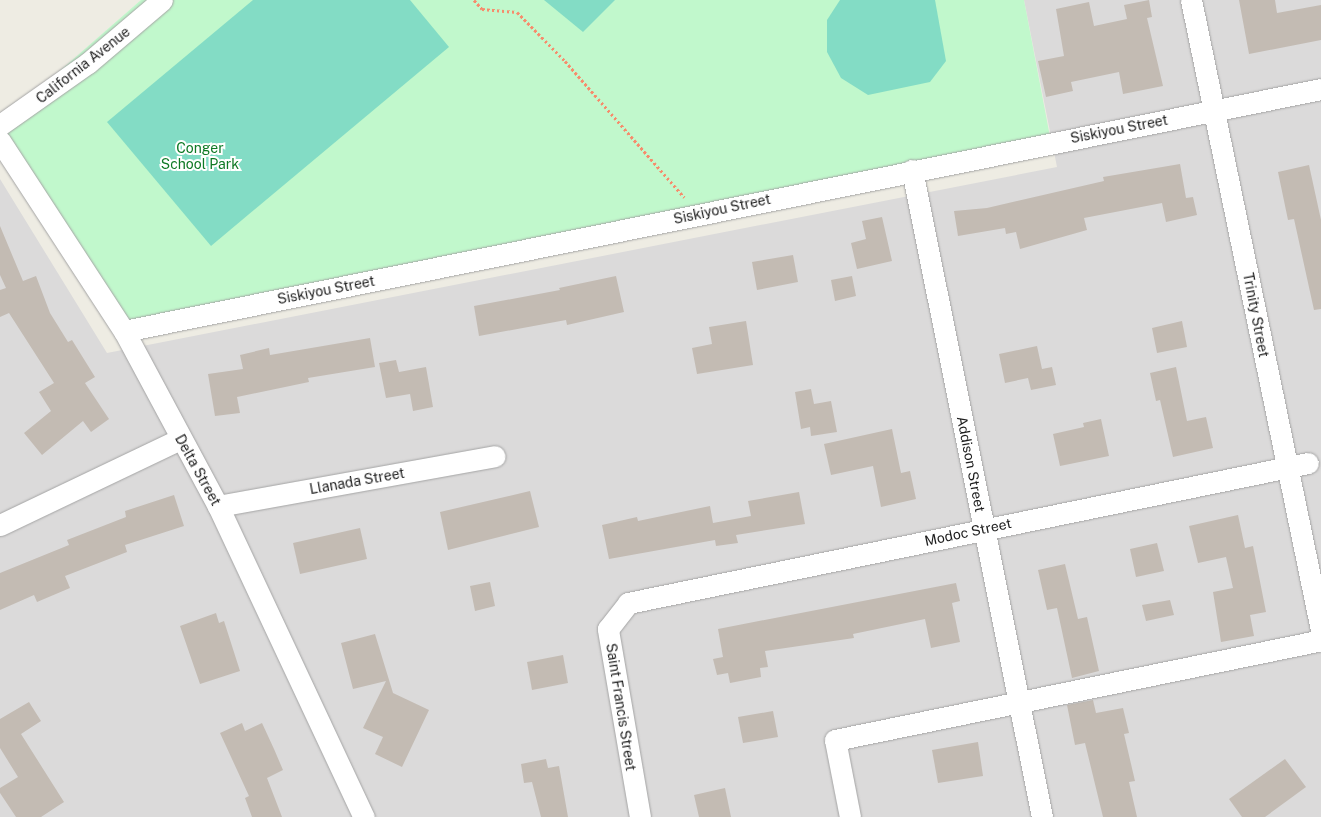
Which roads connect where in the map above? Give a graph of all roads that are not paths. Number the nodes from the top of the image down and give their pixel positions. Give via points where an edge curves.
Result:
1 (162, 0) edge
2 (1191, 0) edge
3 (1321, 88) edge
4 (1215, 110) junction
5 (0, 125) edge
6 (0, 141) edge
7 (912, 170) junction
8 (124, 331) junction
9 (180, 439) junction
10 (495, 456) dead end
11 (1308, 463) dead end
12 (1287, 468) junction
13 (218, 506) junction
14 (0, 525) edge
15 (984, 528) junction
16 (628, 603) joint
17 (1321, 630) edge
18 (1321, 640) edge
19 (1018, 703) junction
20 (364, 817) edge
21 (640, 817) edge
22 (850, 817) edge
23 (1042, 817) edge

1 - 5 street, California Avenue via 88,64
2 - 4 street, Trinity Street
3 - 4 street, Siskiyou Street
4 - 7 street, Siskiyou Street
4 - 12 street, Trinity Street
6 - 8 street, Delta Street
7 - 8 street, Siskiyou Street
7 - 15 street, Addison Street
8 - 9 street, Delta Street
9 - 13 street, Delta Street
9 - 14 street
10 - 13 street, Llanada Street
11 - 12 street, Modoc Street
12 - 15 street, Modoc Street
12 - 17 street, Trinity Street
13 - 20 street, Delta Street
15 - 16 street, Modoc Street
15 - 19 street, Addison Street
16 - 21 street, Saint Francis Street via 608,629
18 - 19 street
19 - 22 street via 835,740
19 - 23 street, Addison Street

